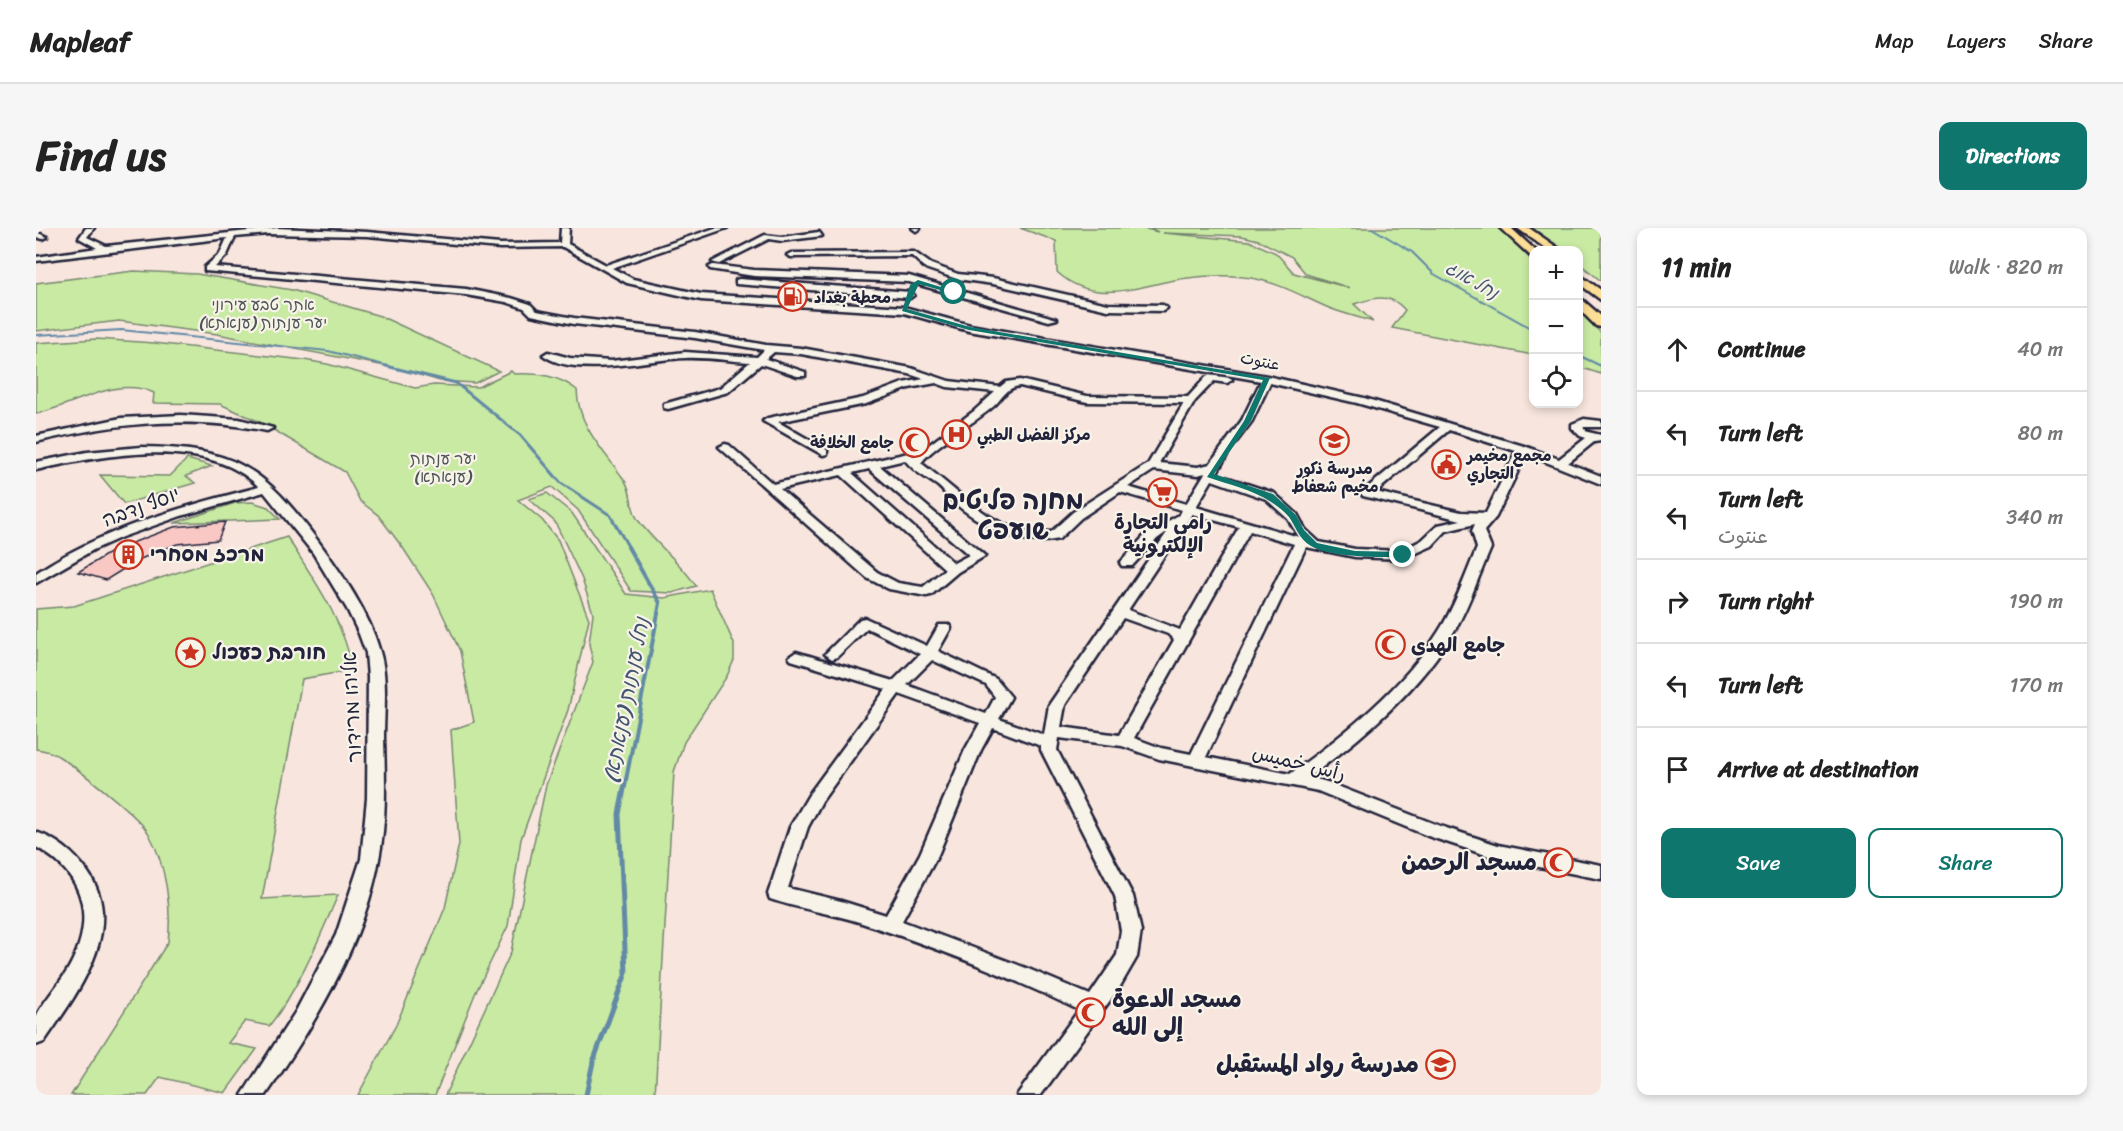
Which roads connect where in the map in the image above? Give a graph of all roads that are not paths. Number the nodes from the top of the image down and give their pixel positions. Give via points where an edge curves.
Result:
1 (90, 228) edge
2 (565, 228) edge
3 (723, 228) edge
4 (1505, 228) edge
5 (1511, 228) edge
6 (299, 229) edge
7 (1523, 229) edge
8 (251, 231) edge
9 (817, 231) edge
10 (232, 236) junction
11 (564, 245) junction
12 (1532, 246) edge
13 (1543, 246) edge
14 (1549, 246) edge
15 (105, 249) junction
16 (1529, 252) edge
17 (823, 254) junction
18 (791, 255) dead end
19 (36, 259) edge
20 (604, 268) junction
21 (1583, 274) edge
22 (957, 276) junction
23 (1583, 281) edge
24 (740, 282) dead end
25 (918, 282) junction
26 (944, 288) junction
27 (1601, 288) edge
28 (1583, 291) edge
29 (910, 295) junction
30 (1601, 296) edge
31 (1583, 305) edge
32 (1601, 307) edge
33 (1163, 308) dead end
34 (904, 310) junction
35 (1052, 319) dead end
36 (1601, 322) edge
37 (771, 349) junction
38 (548, 355) dead end
39 (759, 360) junction
40 (801, 374) dead end
41 (938, 380) junction
42 (1265, 383) junction
43 (1002, 390) junction
44 (1191, 400) junction
45 (668, 406) dead end
46 (1598, 422) edge
47 (1448, 426) junction
48 (267, 428) dead end
49 (1580, 431) junction
50 (1599, 438) edge
51 (36, 439) edge
52 (725, 447) dead end
53 (1523, 449) junction
54 (823, 452) dead end
55 (1560, 463) junction
56 (871, 464) junction
57 (915, 464) junction
58 (36, 466) edge
59 (1152, 466) junction
60 (842, 470) junction
61 (1212, 471) junction
62 (1601, 480) edge
63 (267, 488) junction
64 (771, 488) junction
65 (1119, 488) junction
66 (1187, 512) junction
67 (1490, 518) junction
68 (1246, 527) junction
69 (1308, 544) junction
70 (1127, 563) dead end
71 (953, 569) junction
72 (36, 579) edge
73 (1120, 612) junction
74 (944, 628) dead end
75 (1182, 639) junction
76 (930, 653) junction
77 (832, 654) dead end
78 (796, 657) dead end
79 (896, 687) junction
80 (989, 720) junction
81 (1050, 737) junction
82 (1124, 741) junction
83 (1197, 759) junction
84 (1292, 781) junction
85 (36, 839) edge
86 (1601, 872) edge
87 (890, 925) junction
88 (1093, 1007) junction
89 (36, 1035) edge
90 (253, 1095) edge
91 (1028, 1095) edge

1 - 15 street via 83,238
2 - 11 street
3 - 20 street
4 - 16 highway
5 - 12 highway
6 - 8 street
6 - 11 street via 500,246
7 - 13 highway
7 - 14 highway
8 - 10 street
9 - 17 street
9 - 25 street via 782,239 768,237 715,265 754,273 902,278
10 - 15 street
10 - 37 street via 223,255 208,269 466,292 508,300 534,312 574,321 695,335
11 - 20 street, عنتوت
15 - 19 street
17 - 18 street
17 - 22 street via 914,254 928,266
20 - 34 street, عنتوت via 630,281 701,297
21 - 27 highway
22 - 26 street via 946,281
22 - 33 street via 1108,307
23 - 30 highway
24 - 29 street
25 - 26 street
25 - 29 street
26 - 35 street
28 - 32 highway
29 - 34 street
31 - 36 highway
34 - 42 street, عنتوت via 969,328
37 - 39 street
37 - 41 street via 885,366
38 - 39 street via 611,364 685,356
39 - 40 street
39 - 45 street via 724,390
41 - 43 street
41 - 54 street via 907,385 866,401 768,421
42 - 44 street via 1212,377
42 - 47 street, عنتوت via 1360,400
42 - 61 street via 1247,421
43 - 44 street via 1020,383 1087,399
43 - 57 street via 988,408 968,419
44 - 59 street
46 - 49 street via 1578,424
47 - 53 street, عنتوت
47 - 67 street via 1367,493 1461,516
48 - 51 street via 218,421 155,420 88,426
49 - 50 street
49 - 55 street
50 - 55 street via 1591,439
52 - 64 street
53 - 55 street, عنتوت
53 - 67 street
55 - 62 street, عنتوت
56 - 57 street via 908,456
56 - 60 street
56 - 71 street via 978,556
57 - 65 street via 970,508 1017,534 1054,537 1077,515
58 - 63 street, אליהו מרידור via 106,455 185,452 244,469
59 - 61 street
59 - 65 street
60 - 64 street
60 - 71 street
61 - 66 street
61 - 69 street via 1270,496 1293,517
63 - 72 street, יוסף נדבה via 111,537
63 - 90 street, אליהו מרידור via 319,553 368,637 375,677 376,761 372,847 356,908 311,1006
64 - 71 street via 872,575 894,586 926,592
65 - 66 street
66 - 68 street
66 - 70 street via 1152,536
66 - 73 street
67 - 69 street via 1442,528 1427,543 1403,555 1355,553
67 - 84 street via 1478,531 1484,548 1442,638 1383,705 1335,750
68 - 69 street
68 - 75 street
69 - 83 street
73 - 75 street via 1173,631
73 - 81 street via 1057,705
74 - 76 street
75 - 82 street
76 - 77 street via 865,622
76 - 79 street
76 - 80 street via 991,682 1003,697
78 - 79 street, رأس خميس
79 - 80 street, رأس خميس
79 - 87 street via 816,797 799,827 777,894 800,897
80 - 81 street, رأس خميس
80 - 87 street via 947,807 929,855
81 - 82 street, رأس خميس
81 - 88 street via 1049,750 1124,896 1131,931 1127,957
82 - 83 street, رأس خميس via 1159,753
83 - 84 street, رأس خميس
84 - 86 street, رأس خميس via 1321,786 1497,852
85 - 89 street via 81,874 90,888 94,923 74,978
87 - 88 street
88 - 91 street

